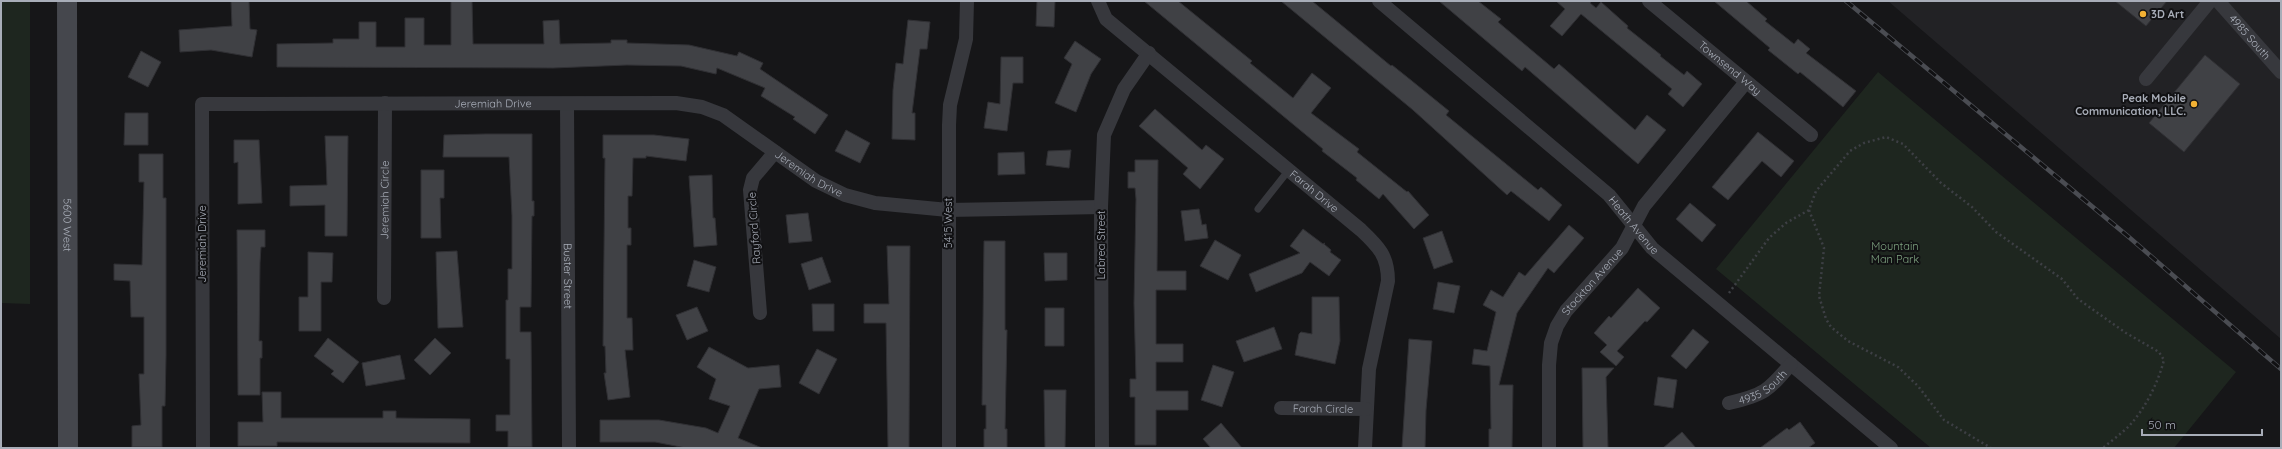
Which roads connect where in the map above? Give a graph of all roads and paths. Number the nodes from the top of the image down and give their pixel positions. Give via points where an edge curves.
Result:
1 (67, 1) edge
2 (967, 1) edge
3 (1098, 1) edge
4 (1379, 1) edge
5 (1649, 1) edge
6 (2210, 1) edge
7 (2218, 1) edge
8 (1149, 54) junction
9 (2281, 72) edge
10 (2146, 79) dead end
11 (1746, 82) junction
12 (385, 104) junction
13 (567, 104) junction
14 (1811, 135) dead end
15 (775, 152) junction
16 (1288, 171) junction
17 (1101, 207) junction
18 (1258, 209) dead end
19 (948, 210) junction
20 (1809, 210) junction
21 (1632, 226) junction
22 (1728, 293) dead end
23 (384, 298) dead end
24 (760, 313) dead end
25 (1791, 364) junction
26 (1729, 403) dead end
27 (1281, 408) dead end
28 (1366, 409) junction
29 (68, 448) edge
30 (203, 448) edge
31 (569, 448) edge
32 (949, 448) edge
33 (1102, 448) edge
34 (1365, 448) edge
35 (1549, 448) edge
36 (1891, 448) edge
37 (1991, 448) edge
38 (2103, 448) edge

1 - 29 main road, 5600 West
2 - 19 street, 5415 West via 966,38 950,111
3 - 8 street, Farah Drive via 1106,19
4 - 21 street, Heath Avenue via 1586,174 1609,195
5 - 11 street, Townsend Way
6 - 10 street
7 - 9 street, 4985 South
8 - 16 street, Farah Drive
8 - 17 street, Labrea Street via 1124,89 1104,135
11 - 14 street, Townsend Way
11 - 21 street, Stockton Avenue via 1644,206
12 - 13 street, Jeremiah Drive
12 - 23 street, Jeremiah Circle
12 - 30 street, Jeremiah Drive via 202,104
13 - 15 street, Jeremiah Drive via 676,103 702,108 723,116
13 - 31 street, Buster Street
15 - 19 street, Jeremiah Drive via 816,181 845,195 875,203
15 - 24 street, Rayford Circle via 753,178 750,190
16 - 18 lane
16 - 28 street, Farah Drive via 1374,243 1388,267 1386,295 1369,369
17 - 19 street, Jeremiah Drive
17 - 33 street, Labrea Street
19 - 32 street, 5415 West
20 - 22 path via 1786,224 1770,238
20 - 37 path via 1824,248 1819,296 1830,327 1848,341 1898,367 1918,386 1944,420
20 - 38 path via 1818,187 1856,146 1886,137 1903,144 1941,183 1972,207 1996,232 2013,246 2054,271 2086,306 2159,352 2164,360 2161,370 2140,411 2129,426
21 - 25 street, Heath Avenue via 1652,248
21 - 35 street, Stockton Avenue via 1622,248 1566,311 1557,326 1551,343 1549,365
25 - 26 street, 4935 South via 1770,388 1752,398
25 - 36 street, Heath Avenue
27 - 28 street, Farah Circle
28 - 34 street, Farah Drive

